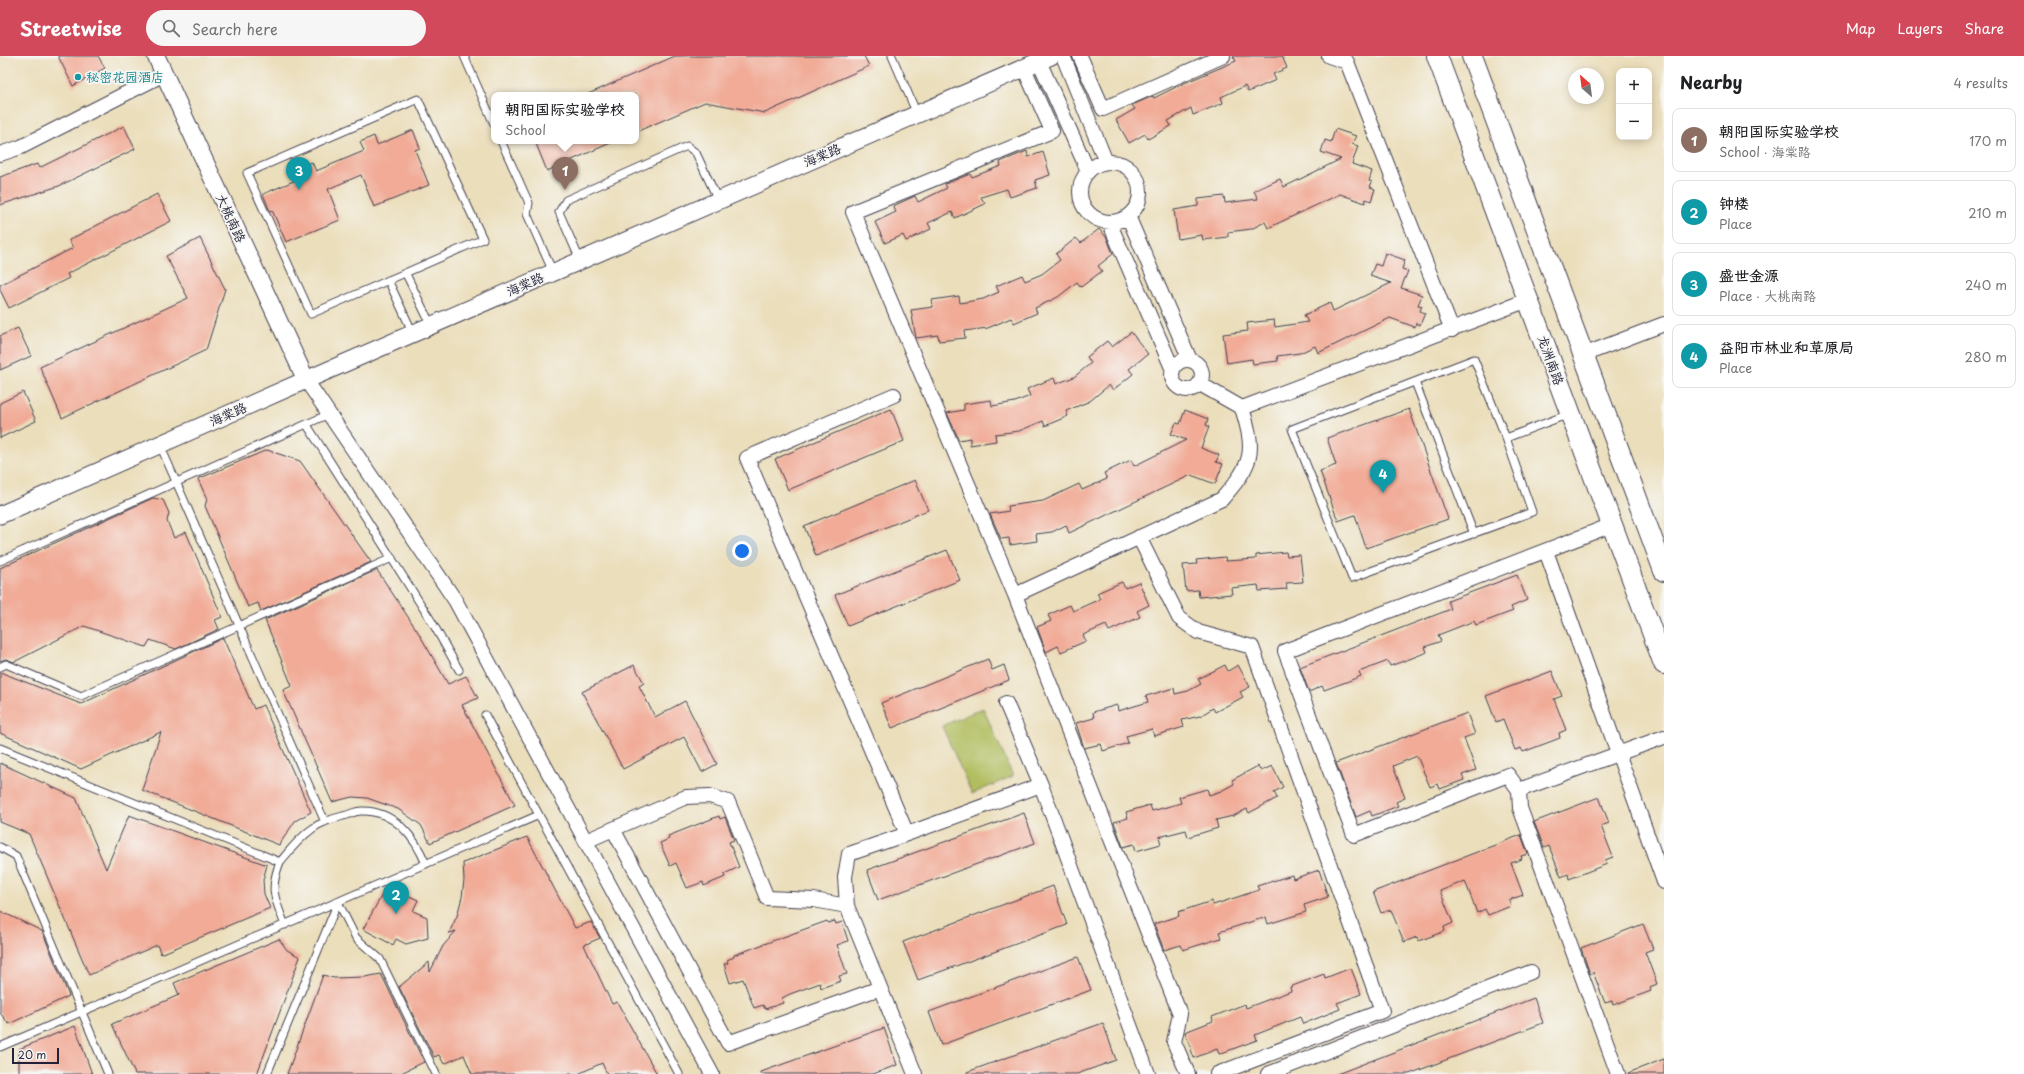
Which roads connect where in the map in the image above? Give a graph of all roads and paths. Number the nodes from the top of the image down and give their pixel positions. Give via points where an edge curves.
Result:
1 (156, 56) edge
2 (464, 56) edge
3 (892, 56) edge
4 (1063, 56) edge
5 (1080, 56) edge
6 (1223, 56) edge
7 (1329, 56) edge
8 (1438, 56) edge
9 (1472, 56) edge
10 (1038, 62) edge
11 (164, 74) junction
12 (1103, 109) junction
13 (917, 114) junction
14 (1087, 116) junction
15 (491, 117) edge
16 (1067, 124) junction
17 (1052, 131) junction
18 (502, 144) edge
19 (0, 154) edge
20 (1106, 162) junction
21 (1088, 171) junction
22 (718, 201) junction
23 (1128, 216) junction
24 (1109, 222) junction
25 (580, 260) junction
26 (553, 272) junction
27 (406, 274) junction
28 (388, 280) junction
29 (1528, 300) junction
30 (1664, 324) edge
31 (432, 325) junction
32 (1452, 330) junction
33 (413, 333) junction
34 (1583, 355) junction
35 (1190, 360) junction
36 (1173, 370) junction
37 (306, 380) junction
38 (1415, 382) junction
39 (1200, 384) junction
40 (894, 395) dead end
41 (1242, 408) junction
42 (1571, 413) junction
43 (329, 414) junction
44 (307, 424) junction
45 (1506, 438) junction
46 (160, 444) junction
47 (177, 483) junction
48 (0, 515) edge
49 (1612, 525) junction
50 (1474, 534) junction
51 (1139, 538) junction
52 (1546, 551) junction
53 (392, 558) junction
54 (0, 561) edge
55 (1664, 571) edge
56 (1015, 595) junction
57 (239, 626) junction
58 (1664, 664) edge
59 (0, 667) edge
60 (459, 670) dead end
61 (1006, 703) dead end
62 (485, 715) dead end
63 (1664, 737) edge
64 (0, 748) edge
65 (1618, 754) junction
66 (1041, 785) junction
67 (1519, 790) junction
68 (539, 815) junction
69 (325, 822) junction
70 (613, 829) junction
71 (907, 834) junction
72 (586, 841) junction
73 (0, 847) edge
74 (280, 862) junction
75 (426, 864) junction
76 (1664, 882) edge
77 (338, 902) junction
78 (847, 906) junction
79 (285, 925) junction
80 (1531, 972) dead end
81 (880, 988) junction
82 (82, 1012) junction
83 (0, 1047) edge
84 (108, 1074) edge
85 (267, 1074) edge
86 (436, 1074) edge
87 (679, 1074) edge
88 (712, 1074) edge
89 (915, 1074) edge
90 (1148, 1074) edge
91 (1188, 1074) edge
92 (1217, 1074) edge
93 (1268, 1074) edge
94 (1618, 1074) edge

1 - 11 street, 大桃南路
2 - 15 lane
3 - 13 lane
4 - 14 street
5 - 12 street
6 - 12 street
7 - 32 street via 1347,62
8 - 29 main road, 龙洲南路
9 - 34 main road
10 - 13 street, 海棠路
10 - 16 street
10 - 17 street
11 - 19 street via 21,146
11 - 37 street, 大桃南路
12 - 14 street
13 - 22 street, 海棠路
14 - 16 street
14 - 20 street
16 - 17 street
16 - 21 street
17 - 56 street via 853,212
18 - 26 lane via 529,203 527,214
20 - 21 street
20 - 23 street via 1116,162 1125,166 1138,180 1139,200
21 - 24 street via 1079,189 1080,199 1090,216 1099,221
22 - 25 street, 海棠路
22 - 25 lane via 696,153 687,146 566,200 559,212
23 - 24 street via 1119,221
23 - 35 street
24 - 36 street
25 - 26 street, 海棠路
26 - 31 street, 海棠路
27 - 28 lane
27 - 28 lane via 483,239 418,99 247,173 311,314
27 - 31 lane
28 - 33 lane
29 - 32 street
29 - 42 main road, 龙洲南路
30 - 34 street
31 - 33 street, 海棠路
32 - 41 street
33 - 37 street, 海棠路
34 - 55 main road
35 - 36 street via 1179,362
35 - 39 street via 1201,369
36 - 39 street via 1172,380 1182,390 1192,390
37 - 43 street
37 - 46 street, 海棠路
38 - 45 lane via 1474,359
38 - 50 lane
38 - 50 lane via 1292,429 1352,578
39 - 41 street
40 - 71 street via 747,458
41 - 51 street via 1250,434 1250,453 1241,477 1222,499
42 - 45 lane
42 - 49 main road, 龙洲南路
43 - 44 lane
43 - 72 street via 455,600
44 - 47 lane
44 - 53 lane
45 - 50 lane via 1532,512
46 - 47 lane
46 - 48 street, 海棠路
47 - 54 lane
47 - 57 lane
49 - 52 street
49 - 58 main road, 龙洲南路
51 - 56 street
51 - 92 street via 1180,618 1198,632 1252,647 1382,1011
52 - 65 street
52 - 67 street via 1285,651 1354,836 1508,775
53 - 57 lane
53 - 60 lane
56 - 91 street via 1180,1014 1174,1042
57 - 59 lane via 81,696 6,664
57 - 69 lane
61 - 66 street
62 - 68 lane
63 - 65 street
64 - 74 lane
65 - 67 street
65 - 76 street
66 - 71 street
66 - 90 street
67 - 94 street via 1520,808
68 - 75 lane
68 - 87 lane
69 - 74 lane via 312,828 296,841
69 - 75 lane via 361,811 384,815 407,830
70 - 72 street
70 - 78 street via 686,797 710,796 728,802 767,898 814,900
70 - 81 street via 728,1043
71 - 78 street via 849,854 845,877
72 - 88 street
73 - 82 lane via 16,856
74 - 79 lane via 273,879 275,898
75 - 77 lane
77 - 79 lane
77 - 85 lane
77 - 86 lane via 356,938 380,959
78 - 81 street
79 - 82 lane
80 - 93 street
81 - 89 street
82 - 83 lane
82 - 84 lane

